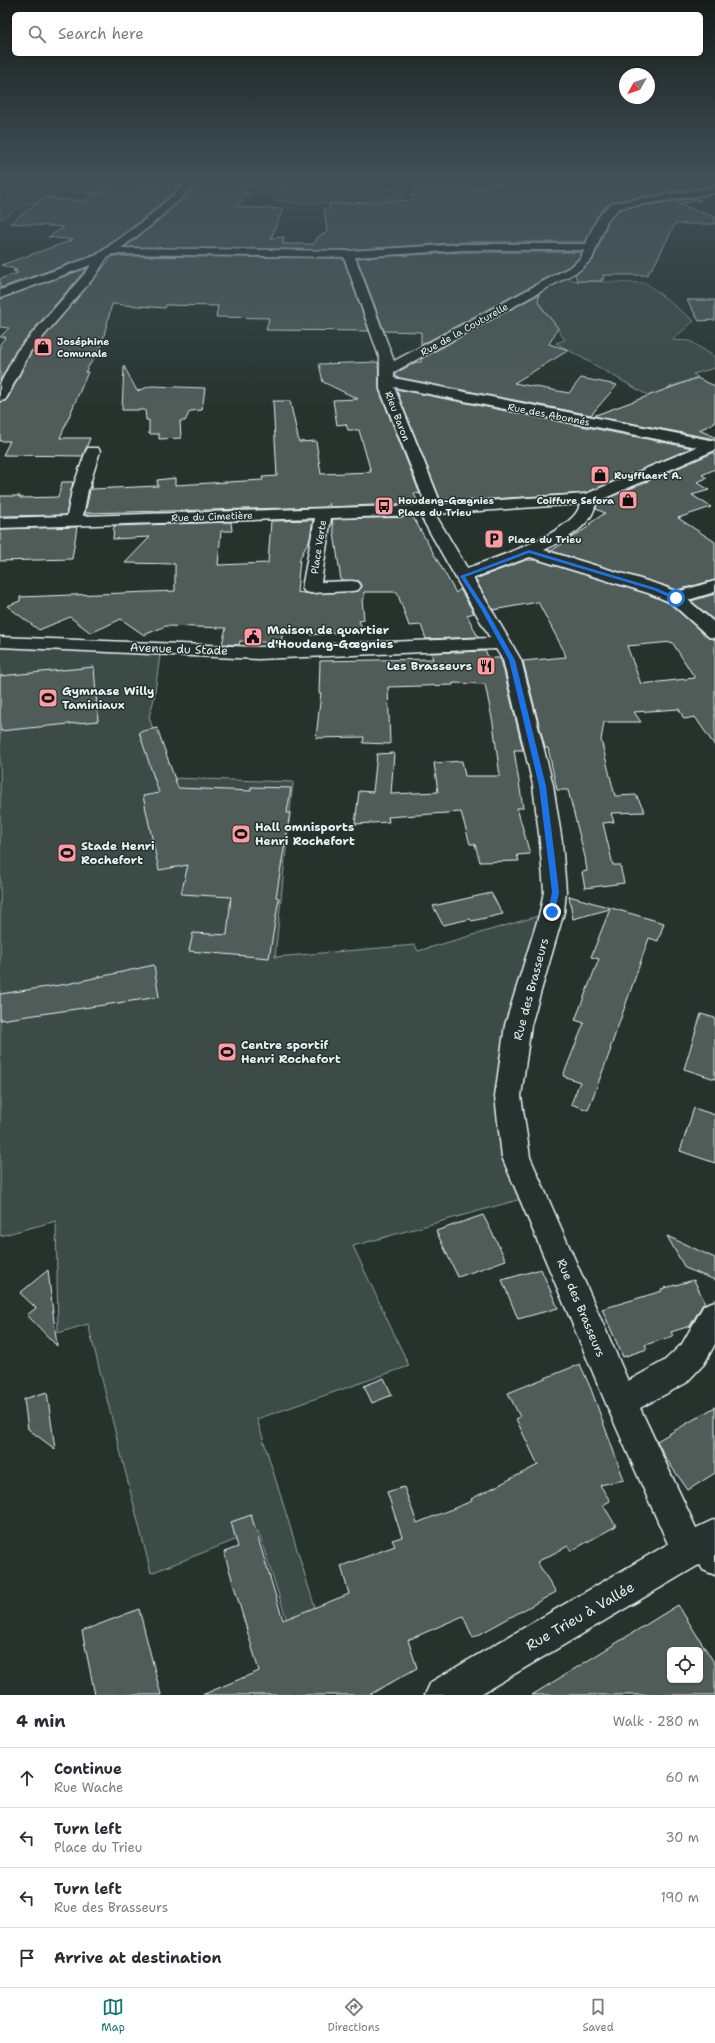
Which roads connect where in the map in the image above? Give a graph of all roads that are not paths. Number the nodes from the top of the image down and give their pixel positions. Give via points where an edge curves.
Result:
1 (102, 255) edge
2 (104, 255) edge
3 (348, 255) edge
4 (588, 255) edge
5 (0, 294) edge
6 (386, 376) junction
7 (0, 398) edge
8 (714, 446) edge
9 (93, 451) dead end
10 (589, 499) junction
11 (430, 509) junction
12 (324, 513) junction
13 (74, 521) junction
14 (0, 523) edge
15 (529, 551) junction
16 (462, 576) junction
17 (352, 586) dead end
18 (715, 586) edge
19 (676, 598) junction
20 (715, 633) edge
21 (0, 642) edge
22 (502, 643) junction
23 (715, 1315) edge
24 (621, 1402) junction
25 (706, 1547) edge
26 (444, 1695) edge

1 - 5 street
2 - 7 street via 92,273 24,350
3 - 6 street, Rieu Baron via 387,359
4 - 6 street, Rue de la Couturelle via 576,268
6 - 8 street, Rue des Abonnés
6 - 11 street, Rieu Baron via 387,388
8 - 10 street
9 - 13 street via 80,490
10 - 11 street
10 - 15 street via 586,513 552,539
11 - 12 street, Rue du Cimetière
11 - 16 street
12 - 13 street, Rue du Cimetière
12 - 17 street, Place Verte via 311,588
13 - 14 street, Rue du Cimetière
15 - 16 street
15 - 19 street
16 - 22 street, Rue des Brasseurs
18 - 19 street
19 - 20 street
21 - 22 street, Avenue du Stade via 258,653
22 - 24 street, Rue des Brasseurs via 512,660 542,786 556,892 518,1025 508,1096 516,1157
23 - 24 street via 694,1354 676,1372
24 - 25 street, Rue des Brasseurs
25 - 26 street, Rue Trieu à Vallée

